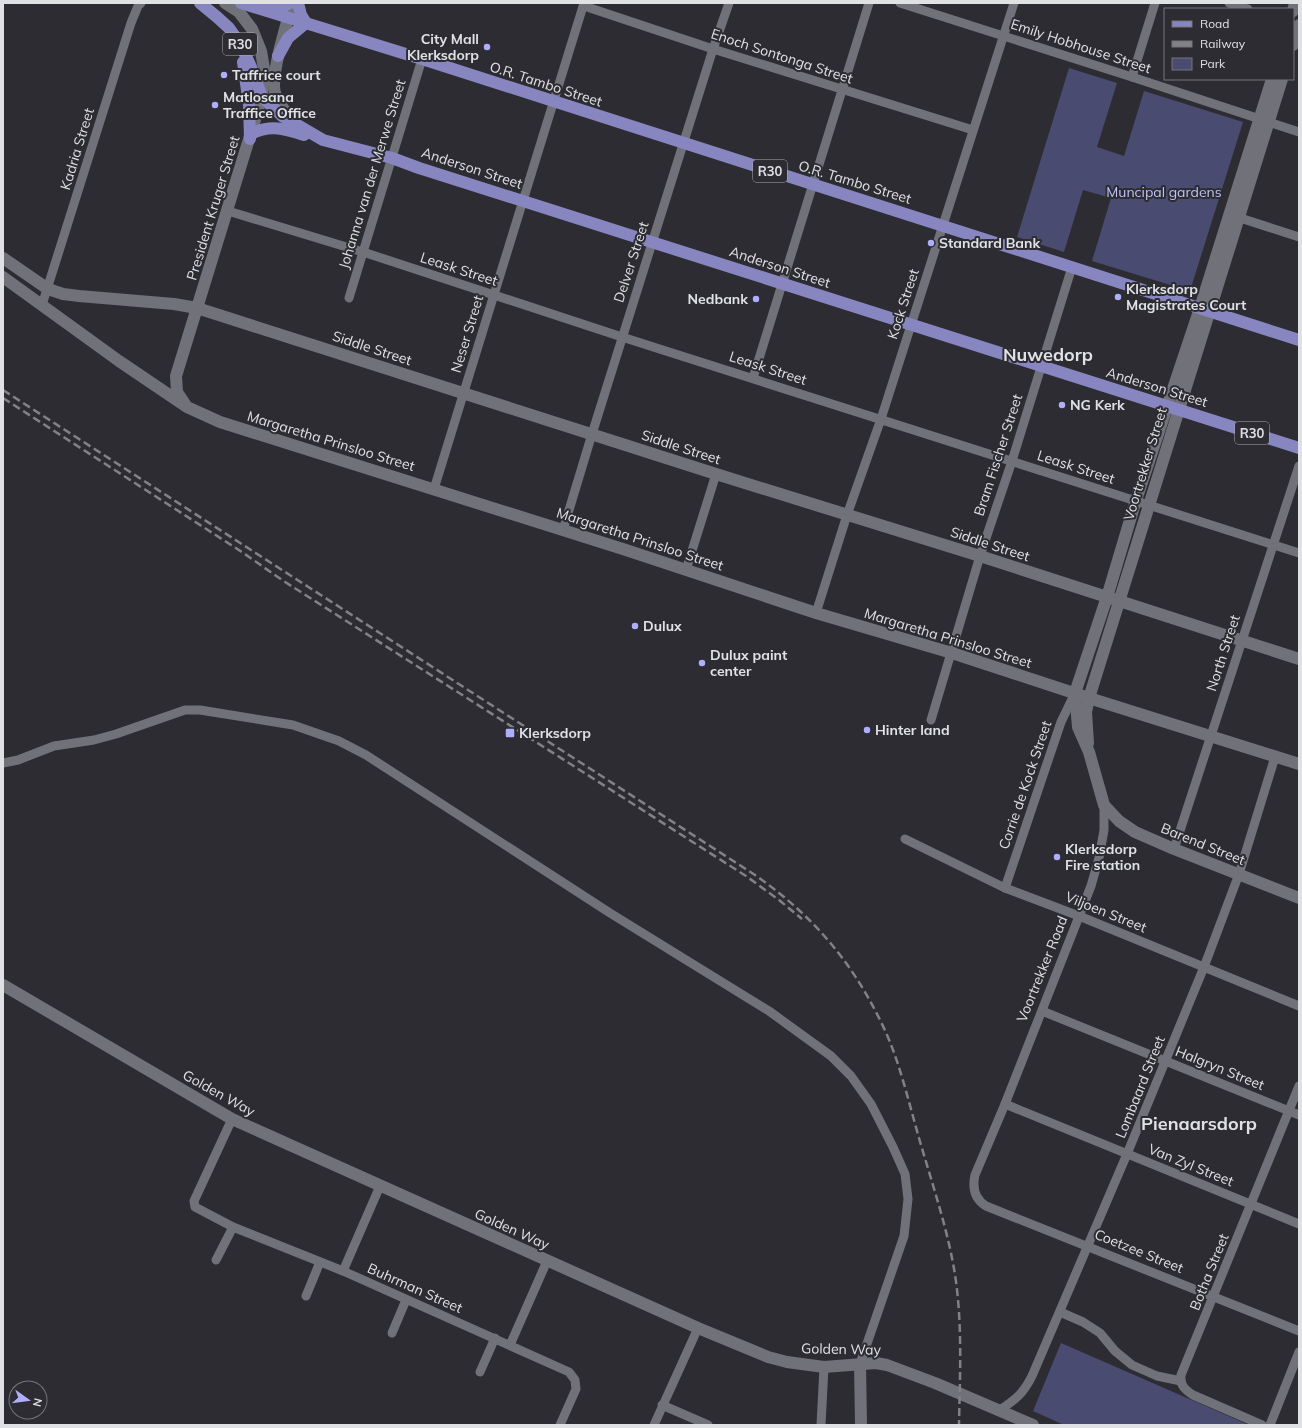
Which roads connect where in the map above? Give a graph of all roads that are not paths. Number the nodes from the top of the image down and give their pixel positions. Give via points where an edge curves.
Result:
1 (141, 3) edge
2 (200, 3) edge
3 (224, 3) edge
4 (241, 3) edge
5 (291, 3) edge
6 (298, 3) edge
7 (729, 3) edge
8 (869, 3) edge
9 (900, 3) edge
10 (1014, 3) edge
11 (1156, 3) edge
12 (1229, 3) edge
13 (584, 4) edge
14 (1245, 8) edge
15 (262, 9) junction
16 (288, 18) junction
17 (306, 23) junction
18 (1299, 26) edge
19 (1003, 35) junction
20 (1294, 42) edge
21 (241, 45) junction
22 (713, 49) junction
23 (278, 56) junction
24 (422, 59) junction
25 (1132, 77) junction
26 (1272, 80) edge
27 (1282, 80) edge
28 (842, 90) junction
29 (262, 97) junction
30 (554, 102) junction
31 (1264, 121) junction
32 (296, 124) junction
33 (973, 130) junction
34 (1299, 132) edge
35 (251, 136) junction
36 (323, 140) junction
37 (683, 144) junction
38 (392, 158) junction
39 (813, 185) junction
40 (523, 200) junction
41 (228, 211) junction
42 (1234, 216) junction
43 (943, 226) junction
44 (1299, 237) edge
45 (652, 242) junction
46 (363, 252) junction
47 (3, 258) edge
48 (1072, 267) junction
49 (3, 277) edge
50 (783, 283) junction
51 (48, 289) junction
52 (494, 295) junction
53 (349, 298) dead end
54 (42, 305) junction
55 (197, 308) junction
56 (1205, 310) junction
57 (910, 324) junction
58 (622, 337) junction
59 (1299, 340) edge
60 (1041, 366) junction
61 (753, 378) junction
62 (464, 393) junction
63 (187, 407) junction
64 (1173, 408) junction
65 (881, 419) junction
66 (592, 434) junction
67 (1299, 448) edge
68 (1012, 461) junction
69 (1299, 466) edge
70 (716, 474) junction
71 (434, 489) junction
72 (1136, 500) junction
73 (1148, 505) junction
74 (847, 515) junction
75 (563, 530) junction
76 (1273, 545) junction
77 (1299, 553) edge
78 (980, 556) junction
79 (686, 570) junction
80 (1106, 597) junction
81 (1119, 601) junction
82 (816, 613) junction
83 (1242, 640) junction
84 (952, 653) junction
85 (1299, 659) edge
86 (1075, 693) junction
87 (1089, 698) junction
88 (931, 720) dead end
89 (1210, 737) junction
90 (1089, 752) junction
91 (1275, 757) junction
92 (3, 763) edge
93 (1299, 764) edge
94 (1104, 806) junction
95 (905, 839) dead end
96 (1174, 849) junction
97 (1239, 874) junction
98 (1005, 888) junction
99 (1299, 898) edge
100 (1079, 916) junction
101 (1204, 967) junction
102 (3, 985) edge
103 (1299, 1006) edge
104 (1042, 1010) junction
105 (1166, 1061) junction
106 (1299, 1086) edge
107 (1005, 1104) junction
108 (1288, 1111) junction
109 (1299, 1115) edge
110 (232, 1119) junction
111 (1127, 1154) junction
112 (380, 1186) junction
113 (974, 1191) joint
114 (1251, 1204) junction
115 (1299, 1224) edge
116 (233, 1227) junction
117 (1088, 1246) junction
118 (216, 1260) dead end
119 (547, 1261) junction
120 (320, 1262) junction
121 (343, 1272) junction
122 (306, 1296) dead end
123 (1214, 1296) junction
124 (406, 1300) junction
125 (1060, 1312) junction
126 (698, 1328) junction
127 (1299, 1331) edge
128 (392, 1333) dead end
129 (495, 1338) junction
130 (510, 1345) junction
131 (1299, 1352) edge
132 (860, 1364) junction
133 (824, 1367) junction
134 (480, 1372) dead end
135 (1181, 1381) junction
136 (662, 1405) junction
137 (1000, 1410) junction
138 (560, 1425) edge
139 (654, 1425) edge
140 (708, 1425) edge
141 (821, 1425) edge
142 (861, 1425) edge
143 (1034, 1425) edge
144 (1262, 1425) edge
145 (1270, 1425) edge

1 - 51 street, Kadria Street via 127,37
2 - 21 main road, R30 via 229,28
3 - 29 street, President Kruger Street via 239,12 252,29 261,50 264,69
4 - 15 main road, O.R. Tambo Street / R30
5 - 15 main road via 277,9
5 - 16 street
6 - 17 main road
7 - 22 street, Delver Street
8 - 28 street
9 - 19 street, Emily Hobhouse Street
10 - 19 street, Kock Street
11 - 25 street
12 - 14 street
13 - 22 street, Enoch Sontonga Street
13 - 30 street, Neser Street
15 - 16 main road, O.R. Tambo Street / R30
16 - 17 main road, O.R. Tambo Street / R30
16 - 23 street
17 - 23 main road via 288,38
17 - 24 main road, O.R. Tambo Street / R30
18 - 20 street
19 - 25 street, Emily Hobhouse Street
19 - 33 street, Kock Street
21 - 29 main road, R30
21 - 35 main road
22 - 28 street, Enoch Sontonga Street
22 - 37 street, Delver Street
23 - 32 street via 273,80 275,95
24 - 30 main road, O.R. Tambo Street / R30
24 - 38 street, Johanna van der Merwe Street
25 - 31 street, Emily Hobhouse Street
26 - 31 street, Voortrekker Street
27 - 31 street, Voortrekker Street
28 - 33 street, Enoch Sontonga Street
28 - 39 street
29 - 32 main road, Anderson Street / R30 via 282,116
29 - 35 street, President Kruger Street
30 - 37 main road, O.R. Tambo Street / R30
30 - 40 street, Neser Street
31 - 34 street, Emily Hobhouse Street
31 - 42 street, Voortrekker Street
32 - 36 main road, Anderson Street / R30
33 - 43 street, Kock Street
35 - 36 main road via 257,130 272,127
35 - 41 street, President Kruger Street
36 - 38 main road, Anderson Street / R30
37 - 39 main road, O.R. Tambo Street / R30
37 - 45 street, Delver Street
38 - 40 main road, Anderson Street / R30
38 - 46 street, Johanna van der Merwe Street
39 - 43 main road, O.R. Tambo Street / R30
39 - 50 street
40 - 45 main road, Anderson Street / R30
40 - 52 street, Neser Street
41 - 46 street, Leask Street
41 - 55 street, President Kruger Street
42 - 44 street
42 - 56 street, Voortrekker Street
43 - 48 main road, O.R. Tambo Street / R30
43 - 57 street, Kock Street
45 - 50 main road, Anderson Street / R30
45 - 58 street, Delver Street
46 - 52 street, Leask Street
46 - 53 street, Johanna van der Merwe Street
47 - 51 street
48 - 56 main road, O.R. Tambo Street / R30
48 - 60 street, Bram Fischer Street
49 - 54 street, Margaretha Prinsloo Street
50 - 57 main road, Anderson Street / R30
50 - 61 street
51 - 54 street, Kadria Street
51 - 55 street, Siddle Street via 63,294
52 - 58 street, Leask Street
52 - 62 street, Neser Street
54 - 63 street, Margaretha Prinsloo Street
55 - 62 street, Siddle Street
55 - 63 street, President Kruger Street via 176,376 177,392
56 - 59 main road, O.R. Tambo Street / R30
56 - 64 street, Voortrekker Street
57 - 60 main road, Anderson Street / R30
57 - 65 street, Kock Street
58 - 61 street, Leask Street
58 - 66 street, Delver Street
60 - 64 main road, Anderson Street / R30
60 - 68 street, Bram Fischer Street
61 - 65 street, Leask Street
62 - 66 street, Siddle Street
62 - 71 street, Neser Street
63 - 71 street, Margaretha Prinsloo Street via 220,422
64 - 67 main road, Anderson Street / R30
64 - 72 street, Voortrekker Street
64 - 73 street, Voortrekker Street
65 - 68 street, Leask Street
65 - 74 street, Kock Street
66 - 70 street, Siddle Street
66 - 75 street, Delver Street
68 - 72 street, Leask Street
68 - 78 street, Bram Fischer Street
69 - 76 street, North Street
70 - 74 street, Siddle Street
70 - 79 street
71 - 75 street, Margaretha Prinsloo Street
72 - 73 street, Leask Street
72 - 80 street, Voortrekker Street
73 - 76 street, Leask Street
73 - 81 street, Voortrekker Street
74 - 78 street, Siddle Street
74 - 82 street, Kock Street
75 - 79 street, Margaretha Prinsloo Street
76 - 77 street, Leask Street
76 - 83 street, North Street
78 - 80 street, Siddle Street
78 - 84 street, Bram Fischer Street
79 - 82 street, Margaretha Prinsloo Street
80 - 81 street, Siddle Street
80 - 86 street, Voortrekker Street
81 - 83 street, Siddle Street
81 - 87 street, Voortrekker Street
82 - 84 street, Margaretha Prinsloo Street
83 - 85 street, Siddle Street
83 - 89 street, North Street
84 - 86 street, Margaretha Prinsloo Street
84 - 88 street, Bram Fischer Street
86 - 87 street, Margaretha Prinsloo Street
86 - 90 street, Voortrekker Road via 1078,726
86 - 98 street, Corrie de Kock Street via 1061,722
87 - 89 street, Margaretha Prinsloo Street
87 - 90 street, Voortrekker Road via 1086,712
89 - 91 street, Margaretha Prinsloo Street
89 - 96 street, North Street
90 - 94 street, Voortrekker Road
91 - 93 street, Margaretha Prinsloo Street
91 - 97 street, Lombaard Street
92 - 132 street via 54,746 116,734 185,710 200,710 293,726 339,741 366,754 610,912 769,1011 831,1056 851,1076 871,1104 905,1174 908,1199 904,1236
94 - 96 street, Barend Street via 1119,822 1135,832
94 - 100 street, Voortrekker Road via 1100,858
95 - 98 street, Viljoen Street
96 - 97 street, Barend Street
97 - 99 street, Barend Street
97 - 101 street, Lombaard Street
98 - 100 street, Viljoen Street
100 - 101 street, Viljoen Street
100 - 104 street, Voortrekker Road
101 - 103 street, Viljoen Street
101 - 105 street, Lombaard Street
102 - 110 street, Golden Way
104 - 105 street, Halgryn Street
104 - 107 street, Voortrekker Road
105 - 108 street, Halgryn Street
105 - 111 street, Lombaard Street
106 - 108 street, Botha Street
107 - 111 street, Van Zyl Street
107 - 113 street, Voortrekker Road via 975,1175
108 - 109 street, Halgryn Street
108 - 114 street, Botha Street
110 - 112 street, Golden Way
110 - 116 street, Buhrman Street via 194,1201 195,1208
111 - 114 street, Van Zyl Street
111 - 117 street, Lombaard Street
112 - 119 street, Golden Way
112 - 121 street
113 - 117 street, Coetzee Street via 981,1203 986,1206
114 - 115 street, Van Zyl Street
114 - 123 street, Botha Street
116 - 118 street
116 - 120 street, Buhrman Street
117 - 123 street, Coetzee Street
117 - 125 street, Lombaard Street
119 - 126 street, Golden Way
119 - 130 street
120 - 121 street, Buhrman Street
120 - 122 street
121 - 124 street, Buhrman Street
123 - 127 street, Coetzee Street
123 - 135 street, Botha Street via 1181,1375
124 - 128 street
124 - 129 street, Buhrman Street
125 - 135 street via 1100,1333 1115,1351 1132,1365 1157,1376
125 - 137 street, Lombaard Street via 1026,1389
126 - 133 street, Golden Way via 768,1357
126 - 136 street
129 - 130 street, Buhrman Street
129 - 134 street
130 - 138 street, Buhrman Street via 573,1376 576,1389
131 - 145 street
132 - 133 street, Golden Way
132 - 137 street, Golden Way via 887,1365
132 - 142 street
133 - 141 street
135 - 144 street via 1182,1386 1193,1395
136 - 139 street
136 - 140 street
137 - 143 street, Golden Way

